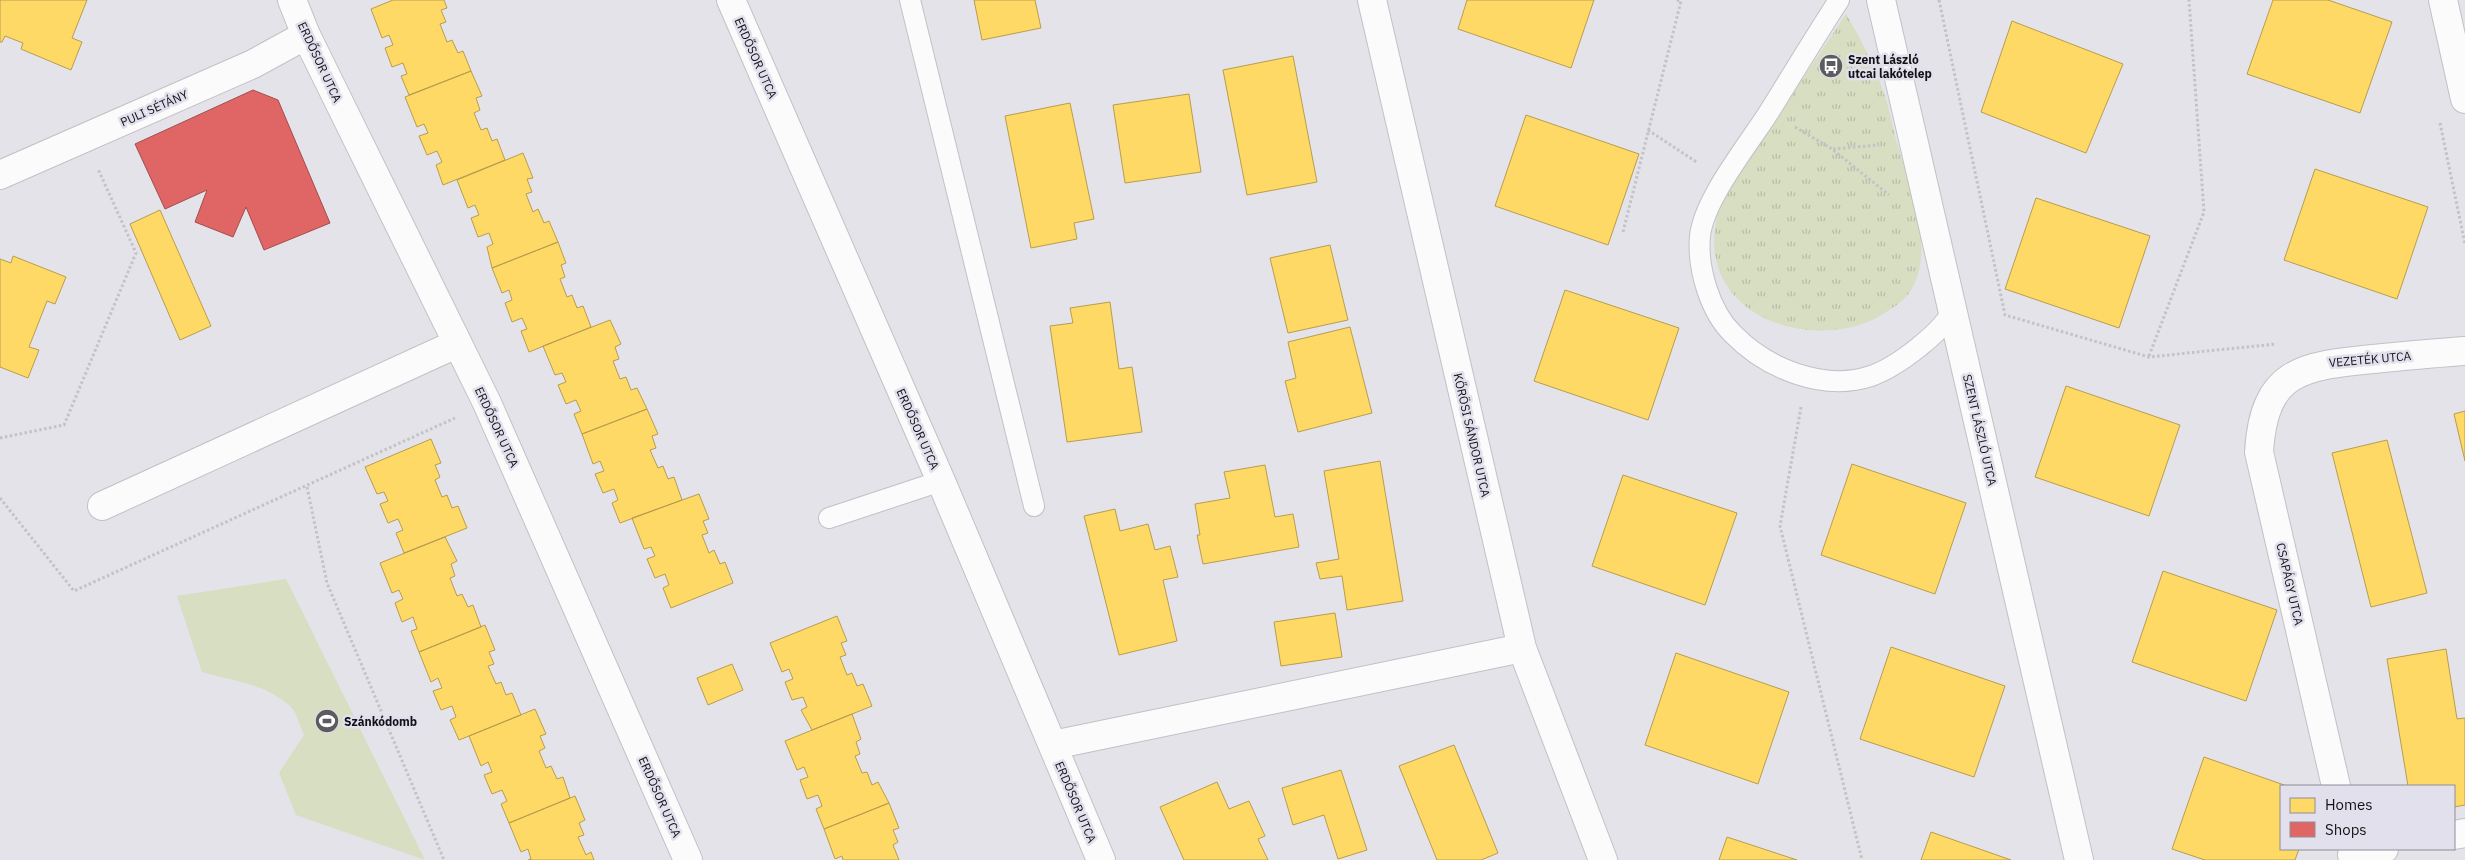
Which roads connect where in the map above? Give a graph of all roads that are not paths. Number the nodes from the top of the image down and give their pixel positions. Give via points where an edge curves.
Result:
1 (292, 0) edge
2 (731, 0) edge
3 (910, 0) edge
4 (1372, 0) edge
5 (1839, 0) edge
6 (1881, 0) edge
7 (2442, 0) edge
8 (306, 36) junction
9 (2465, 99) edge
10 (0, 175) edge
11 (1952, 312) junction
12 (456, 344) junction
13 (2465, 351) edge
14 (2281, 386) joint
15 (940, 481) junction
16 (102, 506) dead end
17 (1034, 506) dead end
18 (830, 518) dead end
19 (1522, 648) junction
20 (1053, 745) junction
21 (2336, 785) edge
22 (2379, 850) edge
23 (2352, 855) edge
24 (688, 860) edge
25 (1101, 860) edge
26 (1603, 860) edge
27 (2079, 860) edge

1 - 8 street, ERDŐSOR UTCA
2 - 15 street, ERDŐSOR UTCA
3 - 17 lane
4 - 19 street, KŐRÖSI SÁNDOR UTCA
5 - 11 lane via 1703,218 1699,252 1708,290 1732,334 1762,358 1787,370 1824,380 1870,377 1882,372 1927,341 1943,327
6 - 11 street, SZENT LÁSZLÓ UTCA
7 - 9 street
8 - 10 street, PULI SÉTÁNY via 253,64
8 - 12 street, ERDŐSOR UTCA
11 - 27 street, SZENT LÁSZLÓ UTCA
12 - 16 street
12 - 24 street, ERDŐSOR UTCA via 487,403
13 - 14 street, VEZETÉK UTCA via 2322,364 2299,372
14 - 21 street, CSAPÁGY UTCA via 2268,405 2261,425 2259,452
15 - 18 lane
15 - 20 street, ERDŐSOR UTCA
19 - 20 street
19 - 26 street, KŐRÖSI SÁNDOR UTCA
20 - 25 street, ERDŐSOR UTCA
22 - 23 street

